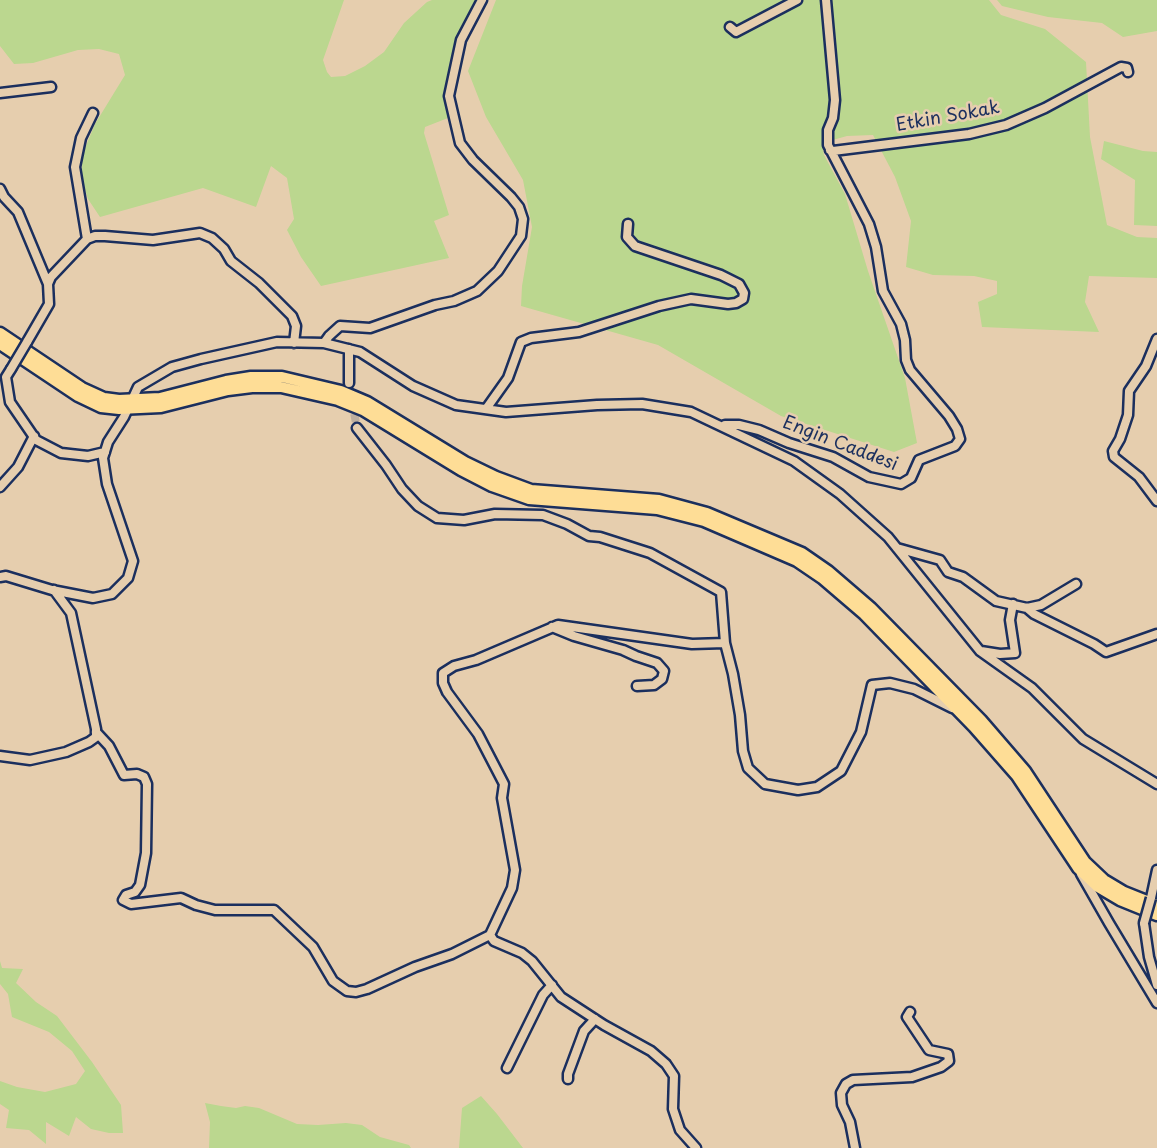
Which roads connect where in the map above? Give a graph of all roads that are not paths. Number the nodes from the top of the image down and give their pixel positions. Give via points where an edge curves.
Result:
1 (482, 0) edge
2 (797, 0) edge
3 (826, 0) edge
4 (730, 27) dead end
5 (1128, 72) dead end
6 (51, 87) dead end
7 (0, 93) edge
8 (93, 113) dead end
9 (830, 150) junction
10 (0, 189) edge
11 (628, 224) dead end
12 (87, 239) junction
13 (48, 284) junction
14 (0, 333) edge
15 (1157, 339) edge
16 (294, 343) junction
17 (324, 343) junction
18 (0, 344) edge
19 (349, 349) junction
20 (349, 383) dead end
21 (130, 404) junction
22 (486, 410) junction
23 (719, 424) junction
24 (357, 428) tunnel mouth
25 (34, 436) junction
26 (105, 452) junction
27 (0, 487) edge
28 (1157, 501) edge
29 (896, 548) junction
30 (0, 577) edge
31 (1076, 584) dead end
32 (54, 590) junction
33 (1013, 604) junction
34 (1027, 608) junction
35 (552, 627) junction
36 (1157, 634) edge
37 (725, 643) junction
38 (980, 651) junction
39 (637, 687) dead end
40 (961, 713) junction
41 (96, 732) junction
42 (0, 756) edge
43 (1157, 784) edge
44 (1077, 866) junction
45 (1157, 870) edge
46 (1154, 902) edge
47 (1157, 915) edge
48 (490, 935) junction
49 (552, 985) junction
50 (1157, 985) edge
51 (1157, 1003) edge
52 (909, 1012) dead end
53 (595, 1019) junction
54 (507, 1068) dead end
55 (568, 1079) dead end
56 (696, 1148) edge
57 (855, 1148) edge

1 - 17 street via 461,40 449,96 460,143 519,207 521,236 498,271 477,291 370,328 340,326
2 - 4 street via 736,32
3 - 9 street, Engin Caddesi via 835,100 827,137
5 - 9 street, Etkin Sokak via 1120,67 1006,125 969,134
6 - 7 street
8 - 12 street via 81,138 75,167
9 - 23 street, Engin Caddesi via 869,224 883,291 901,324 910,370 949,416 960,439 955,446 919,460 911,478 901,484 869,477 833,457 759,430
10 - 13 street via 18,212
11 - 22 street via 627,237 635,246 721,274 739,284 743,299 728,304 691,299 579,332 521,342 508,378
12 - 13 street
12 - 16 street via 105,236 153,240 200,233 212,238 231,261 292,316 296,326
13 - 25 street, bridge via 49,303 6,377 10,402
14 - 21 main road via 82,388
15 - 28 street via 1129,392 1128,415 1113,452
16 - 17 street
16 - 21 street via 277,342 172,368 138,387
17 - 19 street
18 - 21 main road via 101,407
19 - 20 street
19 - 22 street via 413,386 456,405
21 - 26 street
21 - 40 main road via 161,407 228,390 281,387 363,410 461,470 529,499 657,509 704,521 797,561 822,578 864,614
21 - 46 main road via 226,381 282,377 341,391 367,402 465,462 531,490 659,500 707,513 802,553 871,608 981,720 1025,771 1085,862 1124,892
22 - 23 street via 642,404 691,412
23 - 29 street via 794,461 840,495
24 - 37 street via 402,489 437,518 543,515 589,536 651,553 721,592
25 - 26 street via 61,453 88,456
25 - 27 street via 18,467
26 - 32 street via 107,484 133,561 128,578 112,594 93,598
29 - 33 street via 940,560 948,572 963,577 996,601
29 - 38 street
30 - 32 street
31 - 34 street via 1041,605
32 - 41 street via 71,613
33 - 34 street
33 - 38 street via 1010,620 1015,653
34 - 36 street via 1106,652
35 - 37 street via 574,626 692,644
35 - 39 street via 657,663 664,670 654,686
35 - 48 street via 443,673 447,692 478,734 504,784 502,798 514,870 512,888
37 - 40 street via 740,714 742,751 748,768 765,784 798,789 817,787 841,771 861,732 872,685 890,682 914,689
38 - 43 street via 1032,688 1083,739
40 - 44 main road via 1017,776
41 - 42 street via 89,742 66,752 30,760
41 - 48 street via 109,746 124,775 137,774 147,784 146,853 140,885 123,900 131,904 181,898 215,910 273,910 313,947 333,981 356,992
44 - 47 main road via 1105,891
44 - 51 street
45 - 46 street
46 - 50 street, bridge via 1144,923
48 - 49 street via 532,961
49 - 53 street via 561,997
49 - 54 street via 543,995
52 - 57 street via 907,1017 929,1050 948,1054 949,1061 912,1077 853,1080 846,1084 841,1093 842,1105
53 - 55 street via 584,1032
53 - 56 street via 666,1064 674,1076 673,1109 680,1130

